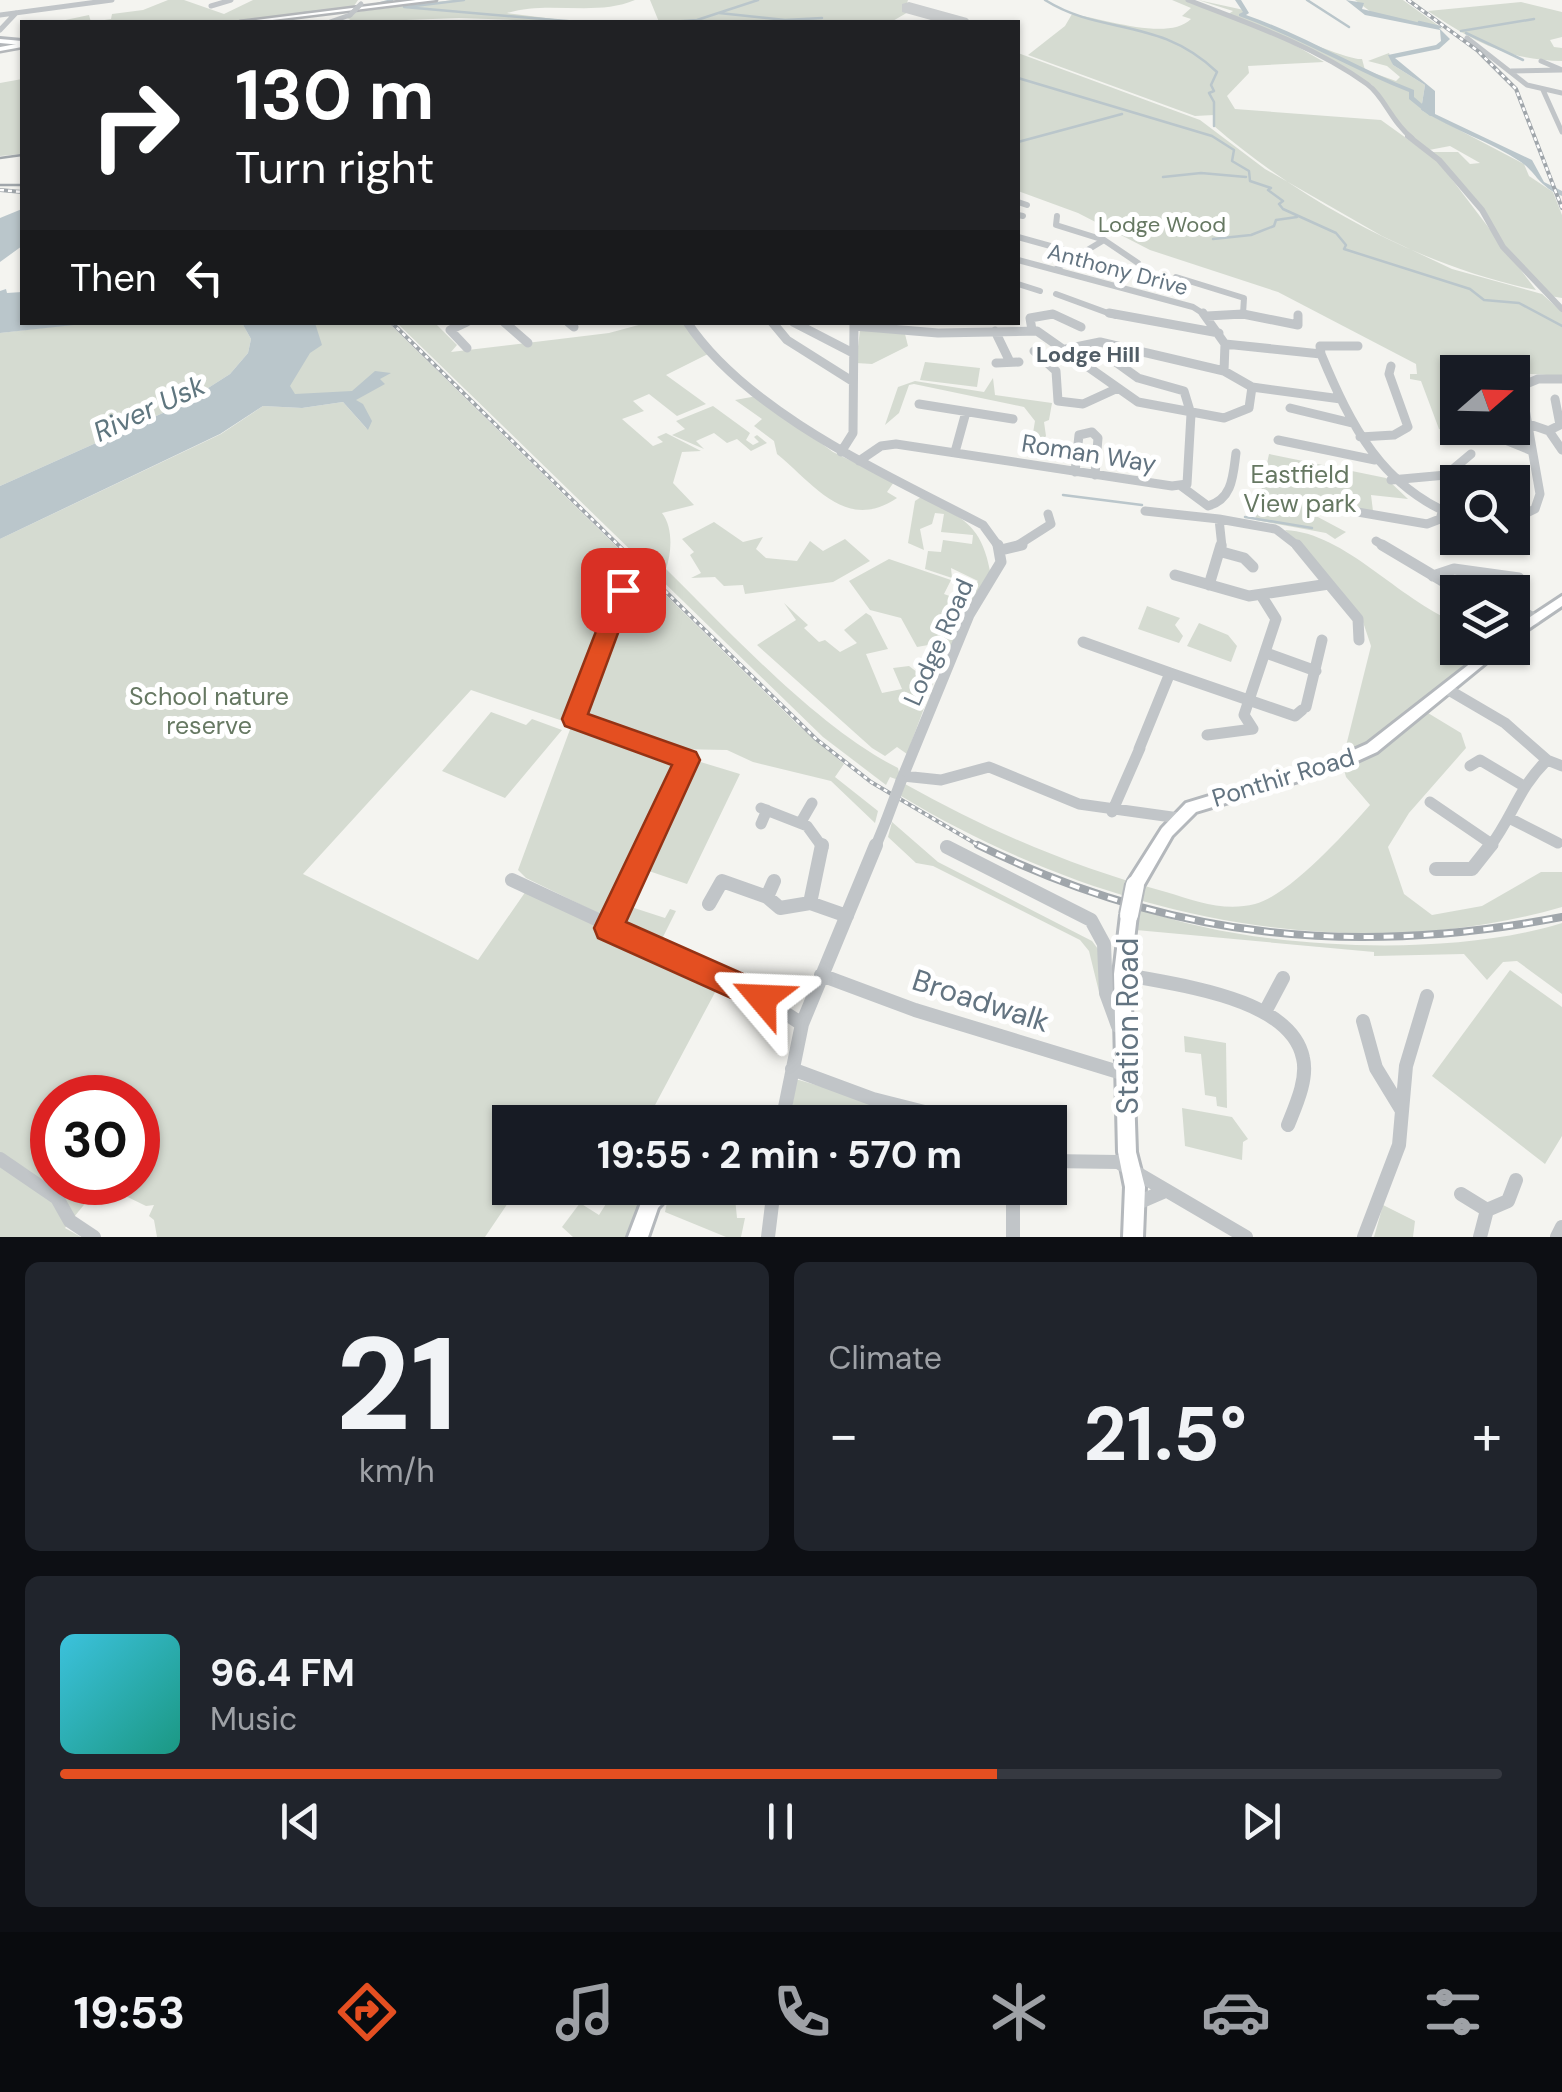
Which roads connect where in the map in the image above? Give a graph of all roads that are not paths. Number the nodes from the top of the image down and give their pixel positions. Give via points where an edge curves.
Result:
1 (112, 0) edge
2 (434, 0) edge
3 (446, 0) edge
4 (1188, 0) edge
5 (362, 2) edge
6 (231, 5) edge
7 (214, 6) dead end
8 (16, 13) junction
9 (0, 15) edge
10 (260, 20) edge
11 (276, 20) edge
12 (336, 20) edge
13 (0, 30) edge
14 (1467, 38) dead end
15 (1540, 61) dead end
16 (1562, 70) edge
17 (1510, 71) junction
18 (1559, 84) edge
19 (1546, 91) junction
20 (1562, 93) edge
21 (1558, 108) edge
22 (1560, 123) edge
23 (1562, 132) edge
24 (1057, 216) dead end
25 (1020, 238) edge
26 (1104, 240) junction
27 (1077, 255) junction
28 (1020, 260) edge
29 (1138, 263) dead end
30 (1056, 269) junction
31 (1122, 276) dead end
32 (1176, 277) dead end
33 (1020, 285) edge
34 (1040, 291) dead end
35 (1056, 294) dead end
36 (1562, 309) edge
37 (1244, 314) junction
38 (1207, 316) junction
39 (461, 325) edge
40 (507, 325) edge
41 (689, 325) edge
42 (775, 325) edge
43 (798, 325) edge
44 (854, 325) edge
45 (868, 325) edge
46 (956, 325) edge
47 (1081, 326) dead end
48 (1311, 328) dead end
49 (1032, 330) junction
50 (995, 331) junction
51 (964, 332) junction
52 (1219, 334) junction
53 (528, 344) dead end
54 (1225, 344) junction
55 (1358, 346) dead end
56 (467, 348) dead end
57 (1066, 349) junction
58 (1034, 351) dead end
59 (853, 353) junction
60 (1321, 354) junction
61 (1113, 360) dead end
62 (996, 363) dead end
63 (1391, 366) dead end
64 (1224, 371) junction
65 (1562, 379) edge
66 (852, 381) junction
67 (1530, 382) edge
68 (1252, 386) junction
69 (1118, 388) junction
70 (1341, 399) junction
71 (1555, 400) dead end
72 (919, 404) dead end
73 (1290, 408) dead end
74 (966, 412) junction
75 (1191, 414) junction
76 (1013, 419) dead end
77 (1352, 423) junction
78 (1530, 424) edge
79 (1550, 430) junction
80 (1360, 437) junction
81 (1278, 440) dead end
82 (1530, 441) edge
83 (1520, 445) edge
84 (1532, 450) junction
85 (1562, 450) edge
86 (841, 452) junction
87 (955, 452) junction
88 (1236, 453) dead end
89 (1471, 454) dead end
90 (859, 460) junction
91 (1376, 460) junction
92 (1075, 472) junction
93 (1095, 475) junction
94 (1391, 480) junction
95 (1182, 486) junction
96 (1329, 507) dead end
97 (1145, 511) dead end
98 (1440, 512) edge
99 (1530, 513) edge
100 (1048, 514) dead end
101 (1219, 519) junction
102 (1440, 520) edge
103 (1380, 542) dead end
104 (1001, 550) junction
105 (1222, 552) junction
106 (1253, 566) dead end
107 (1175, 575) dead end
108 (1501, 575) edge
109 (1433, 576) junction
110 (625, 577) dead end
111 (1440, 580) edge
112 (1329, 584) junction
113 (1209, 585) junction
114 (1261, 595) junction
115 (1562, 600) edge
116 (1530, 617) edge
117 (1535, 620) junction
118 (1530, 623) edge
119 (1322, 640) dead end
120 (1359, 640) dead end
121 (1083, 642) dead end
122 (1266, 654) junction
123 (1477, 665) edge
124 (1316, 670) junction
125 (1170, 673) junction
126 (1447, 690) junction
127 (1248, 699) junction
128 (1207, 734) dead end
129 (1547, 760) junction
130 (1470, 766) dead end
131 (1562, 766) edge
132 (902, 778) junction
133 (1522, 785) junction
134 (1430, 802) dead end
135 (812, 803) dead end
136 (1112, 812) junction
137 (1179, 818) junction
138 (1511, 819) junction
139 (801, 822) junction
140 (761, 824) dead end
141 (1558, 843) dead end
142 (1494, 845) junction
143 (947, 846) dead end
144 (1436, 868) dead end
145 (512, 880) dead end
146 (774, 881) dead end
147 (767, 896) junction
148 (709, 904) dead end
149 (810, 904) junction
150 (847, 916) junction
151 (608, 928) junction
152 (1122, 974) junction
153 (821, 975) junction
154 (1283, 978) dead end
155 (1427, 996) dead end
156 (1266, 1010) junction
157 (1363, 1021) dead end
158 (802, 1024) junction
159 (1124, 1045) junction
160 (792, 1070) junction
161 (1125, 1074) junction
162 (785, 1105) edge
163 (896, 1105) edge
164 (1401, 1109) junction
165 (1288, 1125) dead end
166 (0, 1159) edge
167 (1067, 1161) edge
168 (1128, 1166) junction
169 (1516, 1180) dead end
170 (1166, 1191) junction
171 (1461, 1194) dead end
172 (1135, 1204) junction
173 (650, 1205) edge
174 (772, 1205) edge
175 (1013, 1205) edge
176 (1486, 1210) junction
177 (1562, 1227) edge
178 (94, 1237) edge
179 (638, 1237) edge
180 (768, 1237) edge
181 (1013, 1237) edge
182 (1133, 1237) edge
183 (1246, 1237) edge
184 (1364, 1237) edge
185 (1480, 1237) edge
186 (1557, 1237) edge

1 - 8 street
2 - 10 highway
3 - 11 highway
4 - 36 street via 1271,32 1368,84 1394,124 1439,160 1482,210 1503,247
5 - 12 street, bridge
6 - 7 street
8 - 9 street
8 - 13 street
14 - 17 street
15 - 16 street
16 - 17 street
17 - 19 street
18 - 19 street
19 - 20 street
19 - 21 street
21 - 22 street
22 - 23 street
24 - 26 street via 1056,224
25 - 27 street
26 - 27 street
26 - 29 street
27 - 30 street
27 - 31 street
28 - 30 street, Anthony Drive
30 - 38 street, Anthony Drive
32 - 37 street via 1244,298
33 - 34 street
35 - 52 street via 1127,320
37 - 38 street
37 - 48 street via 1298,320
38 - 52 street, Anthony Drive
39 - 56 street via 450,330
40 - 53 street
41 - 86 street via 708,354
42 - 66 street
43 - 59 street
44 - 59 street
45 - 51 street
46 - 51 street
47 - 49 street via 1043,314 1030,318
49 - 50 street
49 - 57 street
50 - 51 street
50 - 62 street via 1015,362
52 - 54 street, Anthony Drive
54 - 60 street
54 - 64 street
55 - 60 street via 1325,344
57 - 64 street via 1098,342
57 - 69 street
58 - 69 street via 1056,371 1058,401 1083,404
59 - 66 street
60 - 70 street
61 - 75 street via 1138,378 1184,391
63 - 80 street via 1408,427
64 - 68 street
65 - 67 street
66 - 86 street via 853,433
68 - 70 street
68 - 75 street via 1249,408 1240,414
69 - 75 street via 1141,403
70 - 77 street
71 - 79 street via 1560,425
72 - 74 street
73 - 77 street
74 - 76 street
74 - 87 street
75 - 95 street, Roman Way via 1190,478
77 - 80 street
78 - 79 street
79 - 85 street
80 - 91 street
81 - 91 street
82 - 84 street
83 - 84 street
84 - 99 street via 1539,502
86 - 90 street
87 - 90 street, Roman Way via 890,443
87 - 92 street, Roman Way
88 - 95 street via 1220,504 1208,506
89 - 94 street via 1446,475
90 - 104 street via 971,517
91 - 94 street
92 - 93 street, Roman Way
92 - 93 street via 1079,435 1092,432 1098,438
93 - 95 street, Roman Way
94 - 98 street
96 - 102 street via 1427,524
97 - 101 street
100 - 104 street via 1050,524 1032,540
101 - 105 street
101 - 112 street via 1276,529
103 - 109 street
104 - 132 street, Lodge Road
105 - 106 street
105 - 113 street
107 - 113 street
108 - 109 street via 1454,568
109 - 111 street
110 - 151 street via 574,719 687,760
112 - 114 street
112 - 120 street via 1358,618
113 - 114 street
114 - 122 street via 1276,620
115 - 117 main road
116 - 117 street
117 - 118 main road
119 - 124 street
121 - 125 street
122 - 124 street
122 - 127 street
123 - 126 main road, Ponthir Road
124 - 127 street via 1295,716
125 - 127 street
125 - 136 street
126 - 129 street via 1506,723
126 - 137 main road, Ponthir Road via 1372,748 1202,802
127 - 128 street via 1244,715 1253,728
129 - 131 street
129 - 133 street
130 - 133 street via 1480,760
132 - 136 street via 941,780 989,767
132 - 150 street, Lodge Road, bridge
133 - 138 street
134 - 142 street
135 - 139 street
136 - 137 street
137 - 152 main road, Station Road, bridge via 1135,885
138 - 141 street
138 - 142 street
139 - 140 street via 764,809
139 - 149 street via 823,842
142 - 144 street via 1472,868
143 - 159 street via 1092,920 1104,944 1108,1002
145 - 151 street
146 - 147 street
147 - 148 street via 722,881
147 - 149 street via 780,908
149 - 150 street
150 - 153 street, Lodge Road
151 - 158 street via 751,991
152 - 156 street
152 - 159 main road, Station Road
153 - 158 street, Lodge Road
153 - 161 street, Broadwalk
154 - 156 street
155 - 164 street
156 - 165 street via 1286,1026 1304,1061
157 - 164 street via 1372,1060
158 - 160 street, Lodge Road
159 - 161 main road, Station Road
160 - 162 street, Lodge Road
160 - 163 street
161 - 168 main road, Station Road
164 - 184 street via 1399,1145
166 - 178 street via 57,1198 70,1222
167 - 168 street
168 - 170 street
168 - 172 main road, Station Road
169 - 176 street via 1506,1204
170 - 172 street
170 - 183 street
171 - 176 street
172 - 182 main road, Station Road
173 - 179 main road
174 - 180 street
175 - 181 street
176 - 185 street
177 - 186 street

